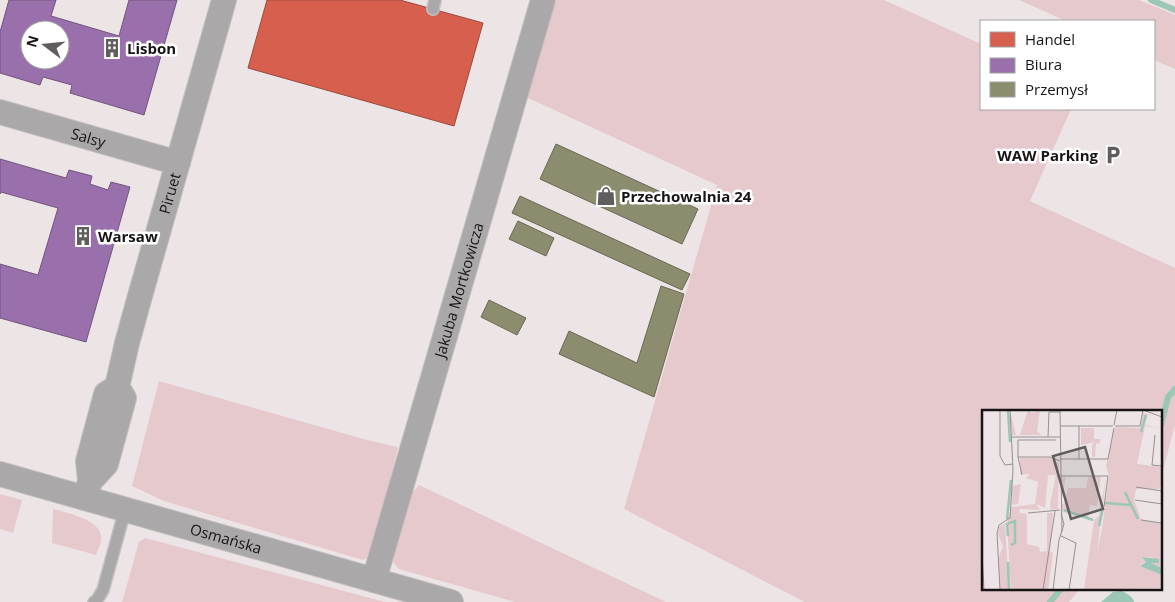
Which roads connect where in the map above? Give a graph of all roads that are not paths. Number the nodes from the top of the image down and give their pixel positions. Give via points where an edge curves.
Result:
1 (224, 0) edge
2 (543, 0) edge
3 (0, 112) edge
4 (178, 163) junction
5 (0, 474) edge
6 (88, 490) junction
7 (125, 510) junction
8 (374, 580) junction
9 (94, 602) edge
10 (451, 602) edge

1 - 4 street, Piruet
2 - 8 street, Jakuba Mortkowicza
3 - 4 street, Salsy
4 - 6 street, Piruet via 116,387 106,394 88,461
5 - 6 street, Osmańska
6 - 7 street, Osmańska
7 - 8 street, Osmańska
7 - 9 lane via 103,590
8 - 10 street, Osmańska

